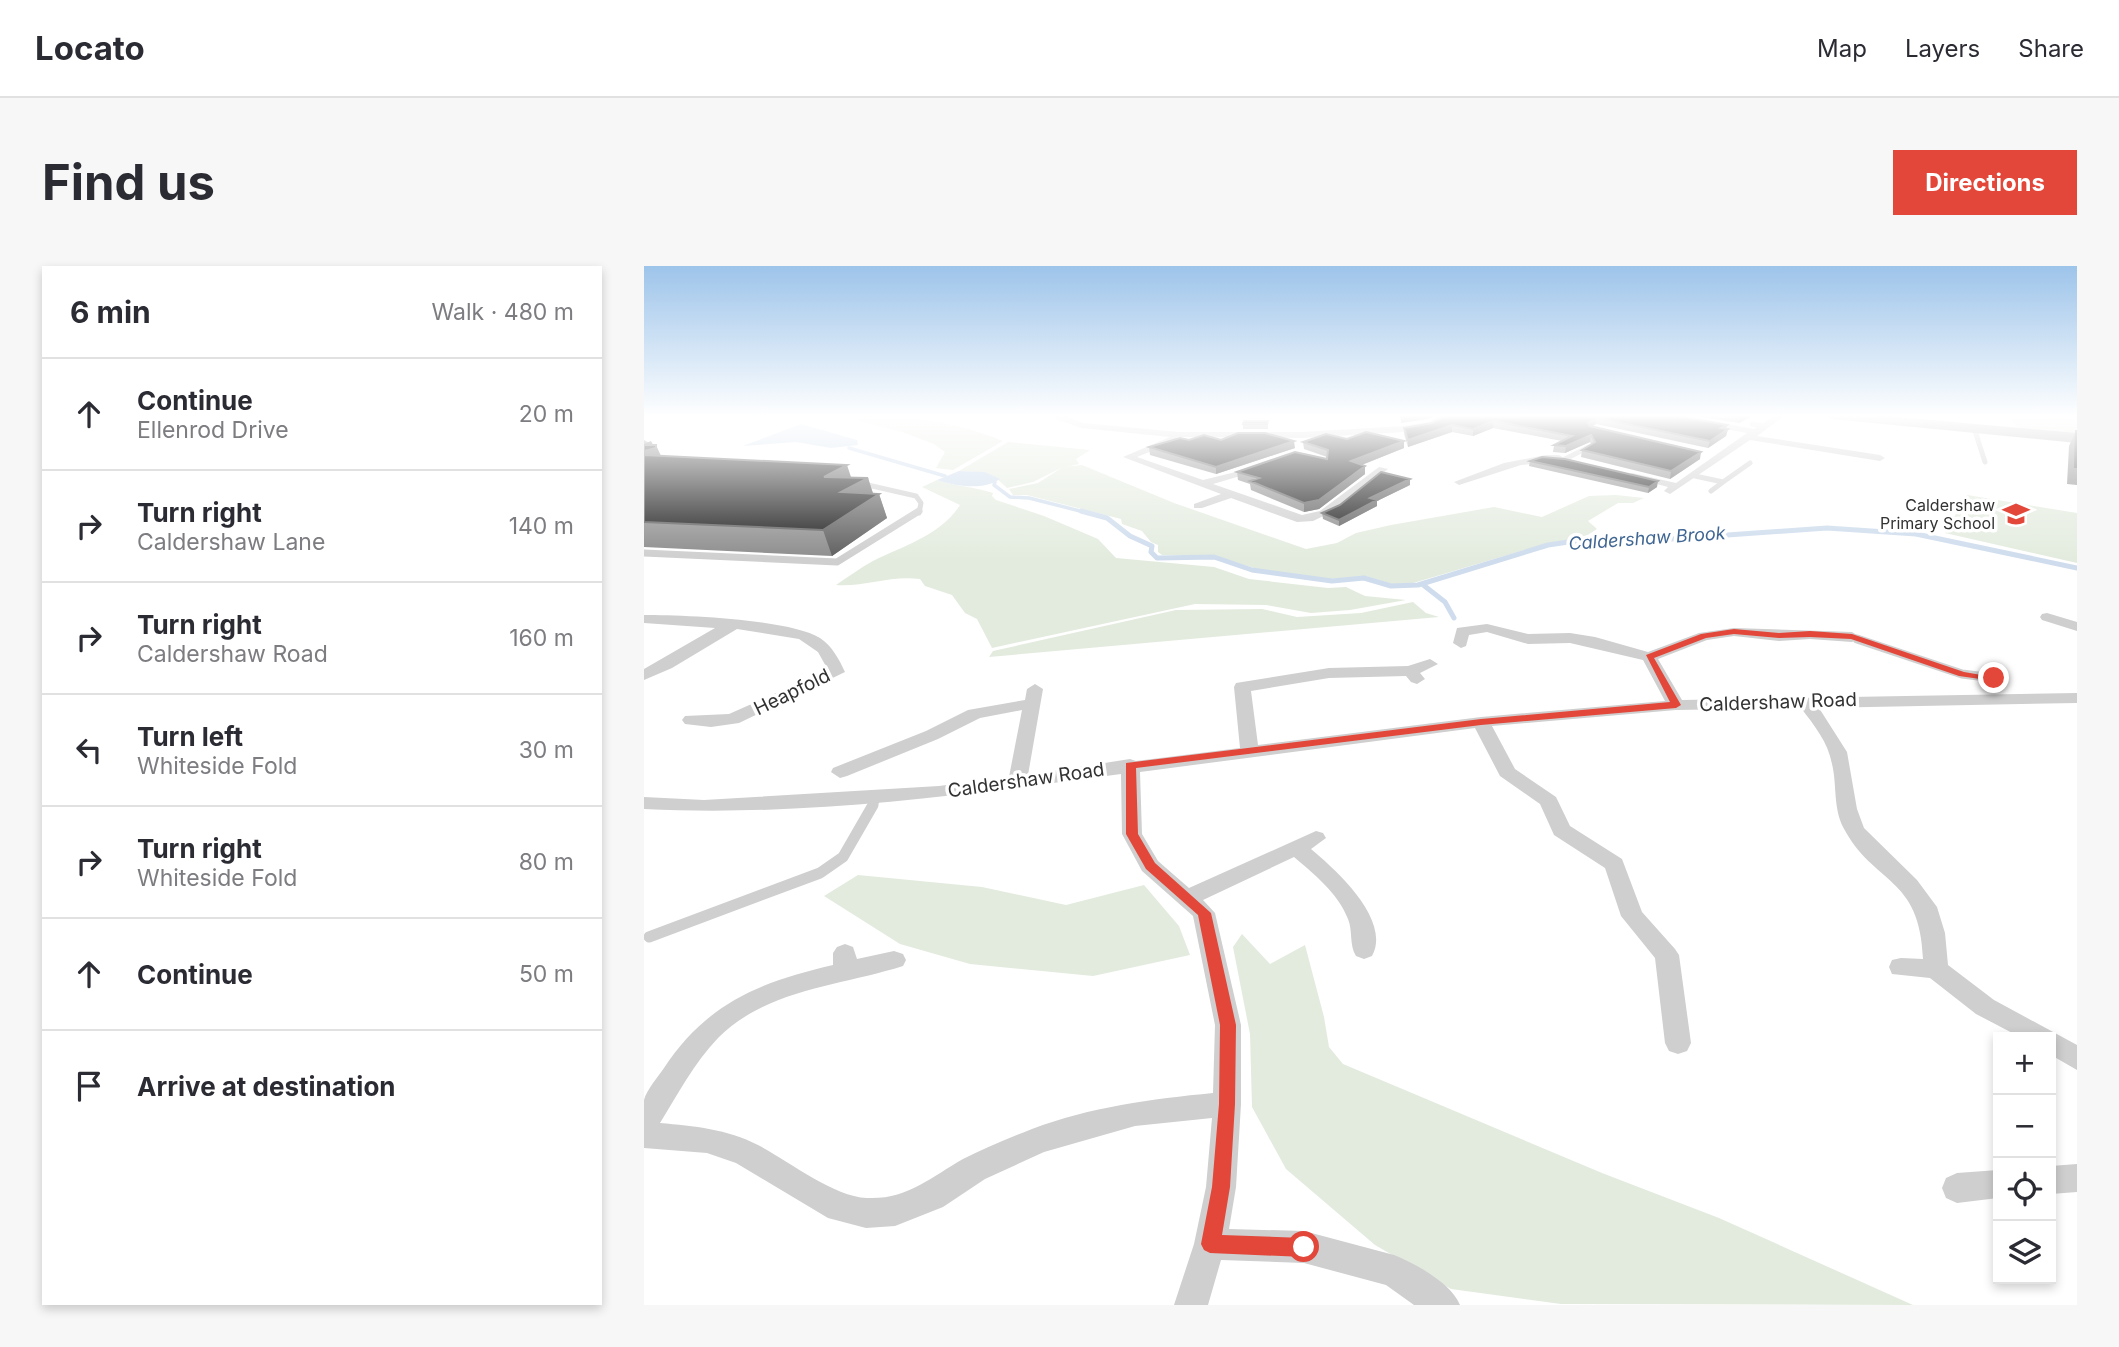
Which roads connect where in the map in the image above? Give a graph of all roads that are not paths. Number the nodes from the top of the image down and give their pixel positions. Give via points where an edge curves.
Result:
1 (1147, 463) edge
2 (1267, 463) edge
3 (1517, 463) edge
4 (1714, 463) edge
5 (1750, 463) dead end
6 (1382, 469) edge
7 (1623, 475) edge
8 (1695, 476) junction
9 (848, 482) edge
10 (1459, 482) dead end
11 (1723, 482) junction
12 (1204, 483) junction
13 (1711, 491) dead end
14 (1234, 494) junction
15 (1198, 506) dead end
16 (644, 553) edge
17 (2047, 617) dead end
18 (644, 620) edge
19 (730, 625) junction
20 (2077, 626) edge
21 (1852, 636) joint
22 (1461, 643) dead end
23 (1649, 657) junction
24 (1430, 664) dead end
25 (644, 675) edge
26 (1994, 678) dead end
27 (2077, 698) edge
28 (1805, 701) junction
29 (1676, 705) junction
30 (691, 720) dead end
31 (1481, 722) junction
32 (1249, 750) junction
33 (1130, 765) junction
34 (839, 772) dead end
35 (1017, 784) junction
36 (877, 797) junction
37 (644, 803) edge
38 (1316, 838) dead end
39 (1296, 848) junction
40 (1187, 898) junction
41 (649, 937) dead end
42 (1364, 950) dead end
43 (894, 960) dead end
44 (1901, 967) dead end
45 (1936, 970) junction
46 (2033, 1032) edge
47 (1678, 1043) dead end
48 (2056, 1044) edge
49 (2077, 1059) edge
50 (1227, 1104) junction
51 (644, 1124) edge
52 (644, 1135) edge
53 (2077, 1178) edge
54 (2056, 1180) edge
55 (1993, 1184) edge
56 (1957, 1188) dead end
57 (1210, 1244) junction
58 (1191, 1305) edge
59 (1443, 1305) edge

1 - 12 street
2 - 12 street
3 - 10 street
4 - 8 street
5 - 11 lane
6 - 14 street via 1370,474 1328,512 1310,519 1288,516
7 - 8 street via 1673,489
8 - 11 lane
9 - 16 lane via 916,496 921,503 919,514 837,562
11 - 13 lane
12 - 14 street
14 - 15 street
17 - 20 street
18 - 19 street, Heapfold
19 - 25 street via 670,664
19 - 30 street, Heapfold via 805,634 843,672 797,688 720,726
21 - 23 street via 1734,632 1704,636
21 - 26 lane via 1962,674
22 - 23 street via 1462,631 1487,628 1528,639 1595,642
23 - 29 street
24 - 32 street via 1413,675 1329,673 1234,688
27 - 28 street, Caldershaw Road
28 - 29 street, Caldershaw Road
28 - 45 street via 1841,758 1850,821 1861,839 1926,903 1935,933
29 - 31 street, Caldershaw Road
31 - 32 street, Caldershaw Road
31 - 47 street via 1507,772 1549,801 1561,830 1614,864 1632,916 1667,955
32 - 33 street, Caldershaw Road
33 - 35 street, Caldershaw Road
33 - 40 street via 1132,834 1150,866
34 - 35 street via 878,762 974,714 1034,696
35 - 36 street, Caldershaw Road
36 - 37 street, Caldershaw Road via 704,806
36 - 41 lane via 843,857 820,873
38 - 39 street
39 - 40 street
39 - 42 street via 1347,896 1360,920
40 - 50 street via 1204,913 1228,1025
43 - 51 street via 846,962 754,999 720,1021 692,1050
44 - 45 street
45 - 46 street via 1985,1007
48 - 49 street
50 - 52 street via 1135,1113 1039,1140 974,1169 932,1197 895,1211 866,1213 839,1207 745,1153 707,1140
50 - 57 street via 1221,1187
53 - 54 street
55 - 56 street
57 - 58 street
57 - 59 street via 1304,1247 1381,1267

